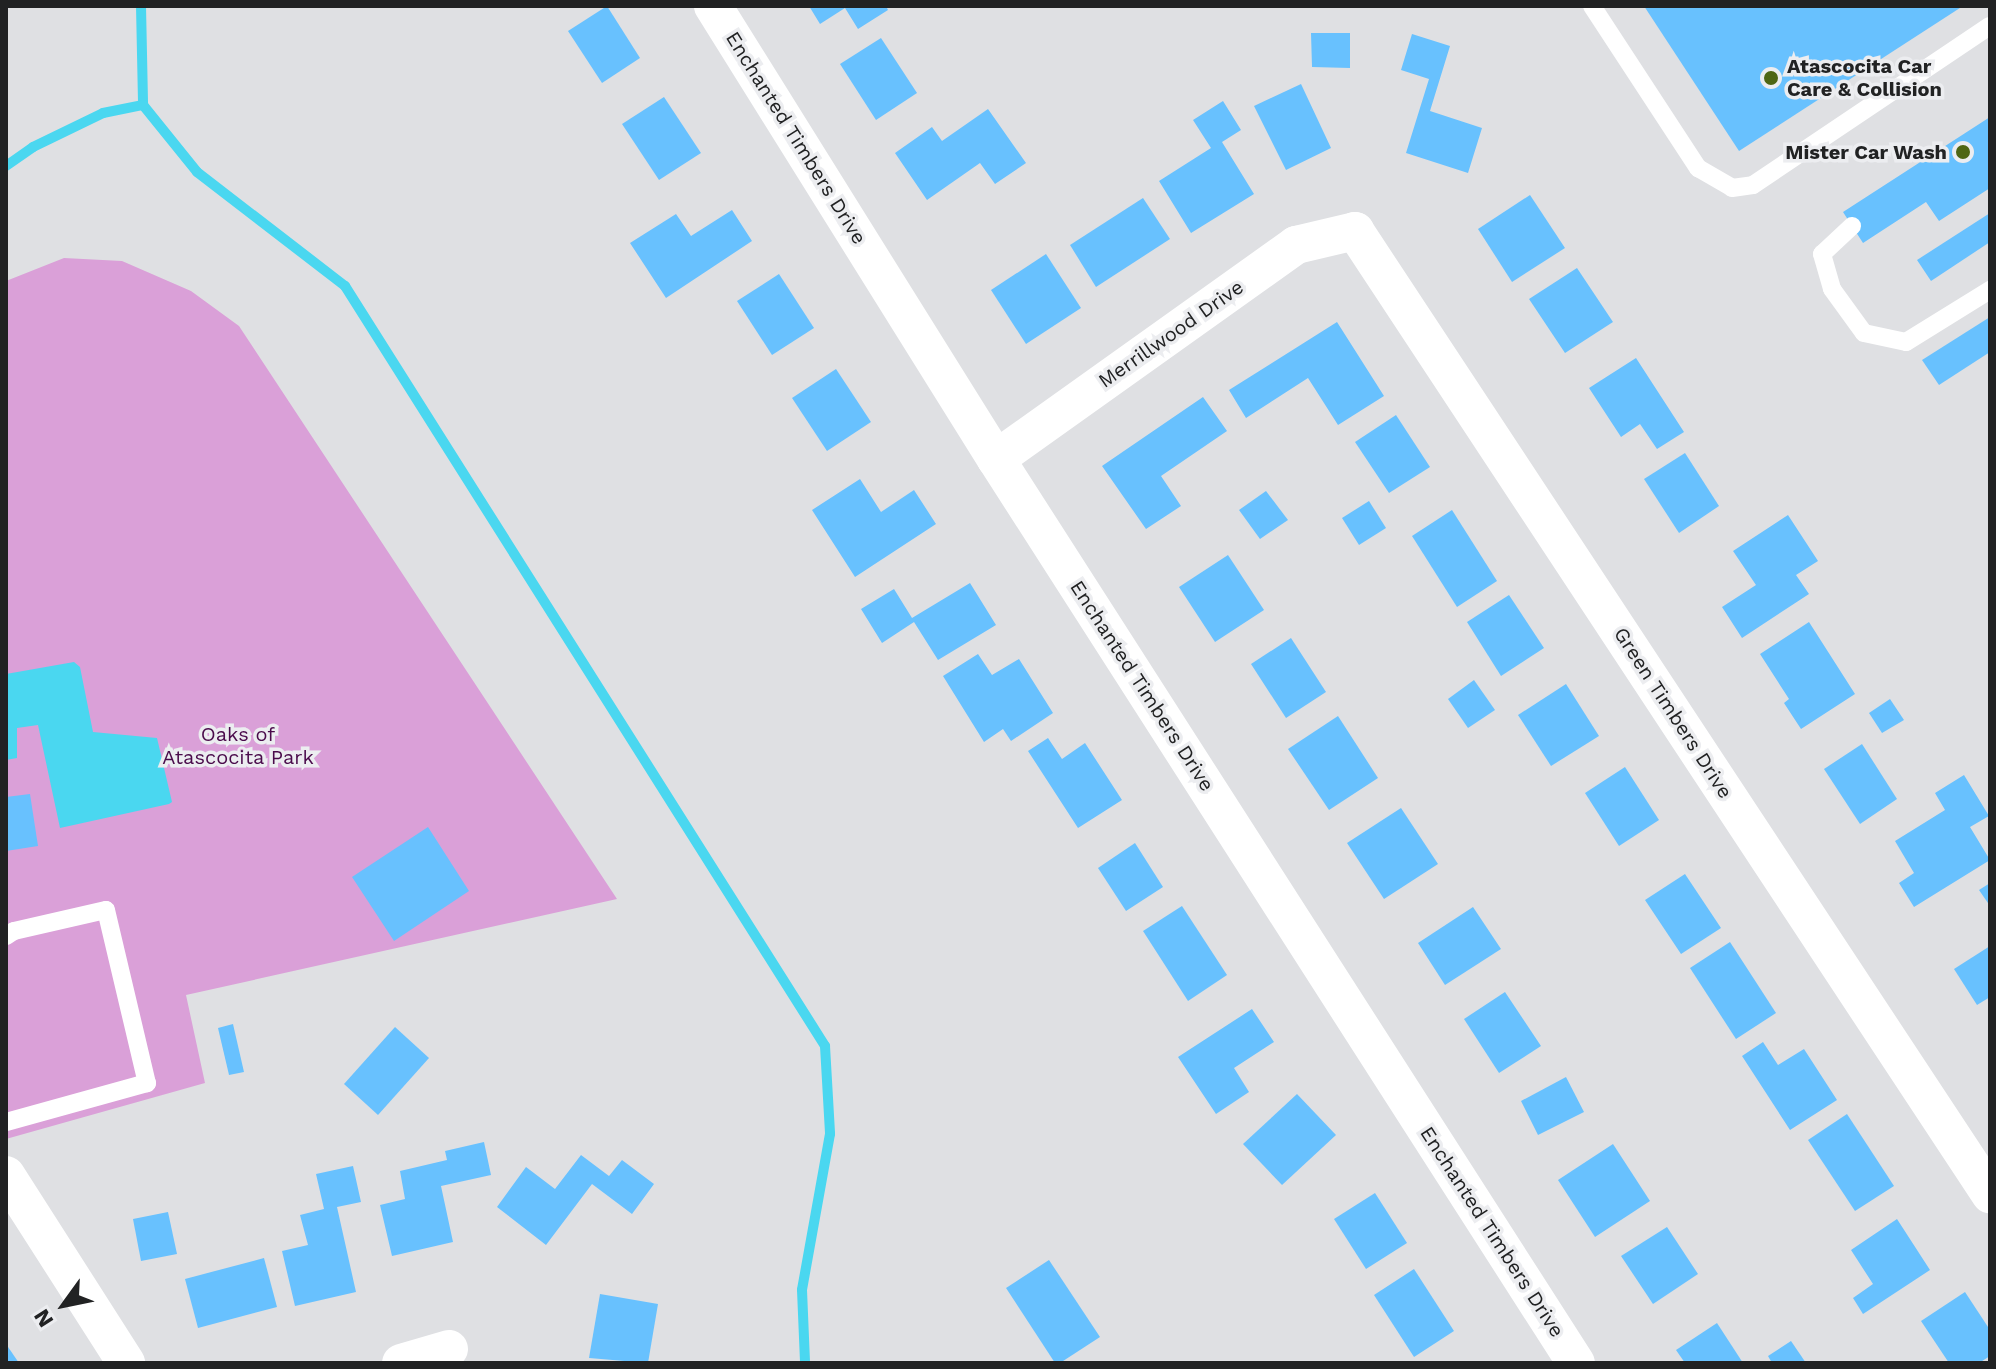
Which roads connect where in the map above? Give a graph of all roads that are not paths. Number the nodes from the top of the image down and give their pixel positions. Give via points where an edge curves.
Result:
1 (713, 6) edge
2 (1592, 6) edge
3 (1990, 26) edge
4 (1852, 226) dead end
5 (1355, 231) joint
6 (1990, 290) edge
7 (996, 459) junction
8 (6, 936) edge
9 (6, 1122) edge
10 (6, 1175) edge
11 (1990, 1194) edge
12 (449, 1349) dead end
13 (126, 1363) edge
14 (401, 1363) edge
15 (1576, 1363) edge

1 - 7 street, Enchanted Timbers Drive
2 - 3 lane via 1698,168 1732,188 1753,185
4 - 6 lane via 1822,254 1832,289 1864,333 1906,342
5 - 7 street, Merrillwood Drive via 1296,245
5 - 11 street, Green Timbers Drive
7 - 15 street, Enchanted Timbers Drive
8 - 9 lane via 106,910 147,1083
10 - 13 street
12 - 14 street

